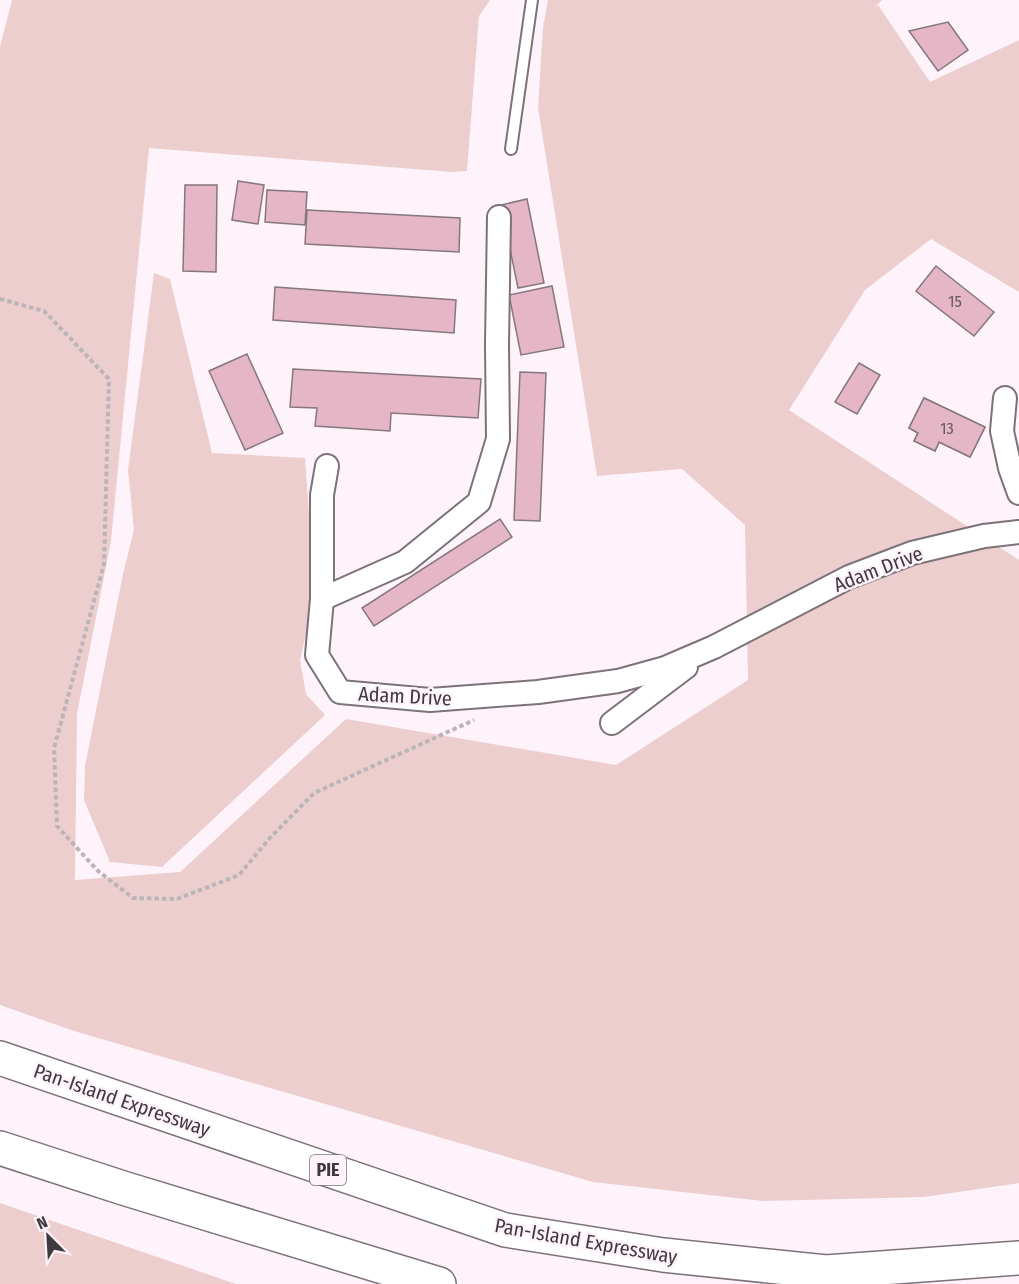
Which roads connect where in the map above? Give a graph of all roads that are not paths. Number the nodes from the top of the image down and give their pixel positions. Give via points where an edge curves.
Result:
1 (532, 0) edge
2 (511, 149) dead end
3 (499, 217) dead end
4 (1005, 398) dead end
5 (327, 466) dead end
6 (1019, 493) edge
7 (1019, 532) edge
8 (322, 599) junction
9 (714, 647) junction
10 (612, 723) dead end
11 (0, 1058) edge
12 (0, 1148) edge
13 (1019, 1258) edge
14 (439, 1284) edge

1 - 2 lane
3 - 8 street via 498,439 479,502 405,562
4 - 6 street via 1002,431
5 - 8 street via 322,495
7 - 9 street, Adam Drive via 912,553 849,577
8 - 9 street, Adam Drive via 317,655 340,692 430,700 538,692 618,681 665,668
9 - 10 street, Adam Drive
11 - 13 highway, Pan-Island Expressway / PIE via 505,1230 663,1255 826,1272
12 - 14 highway

